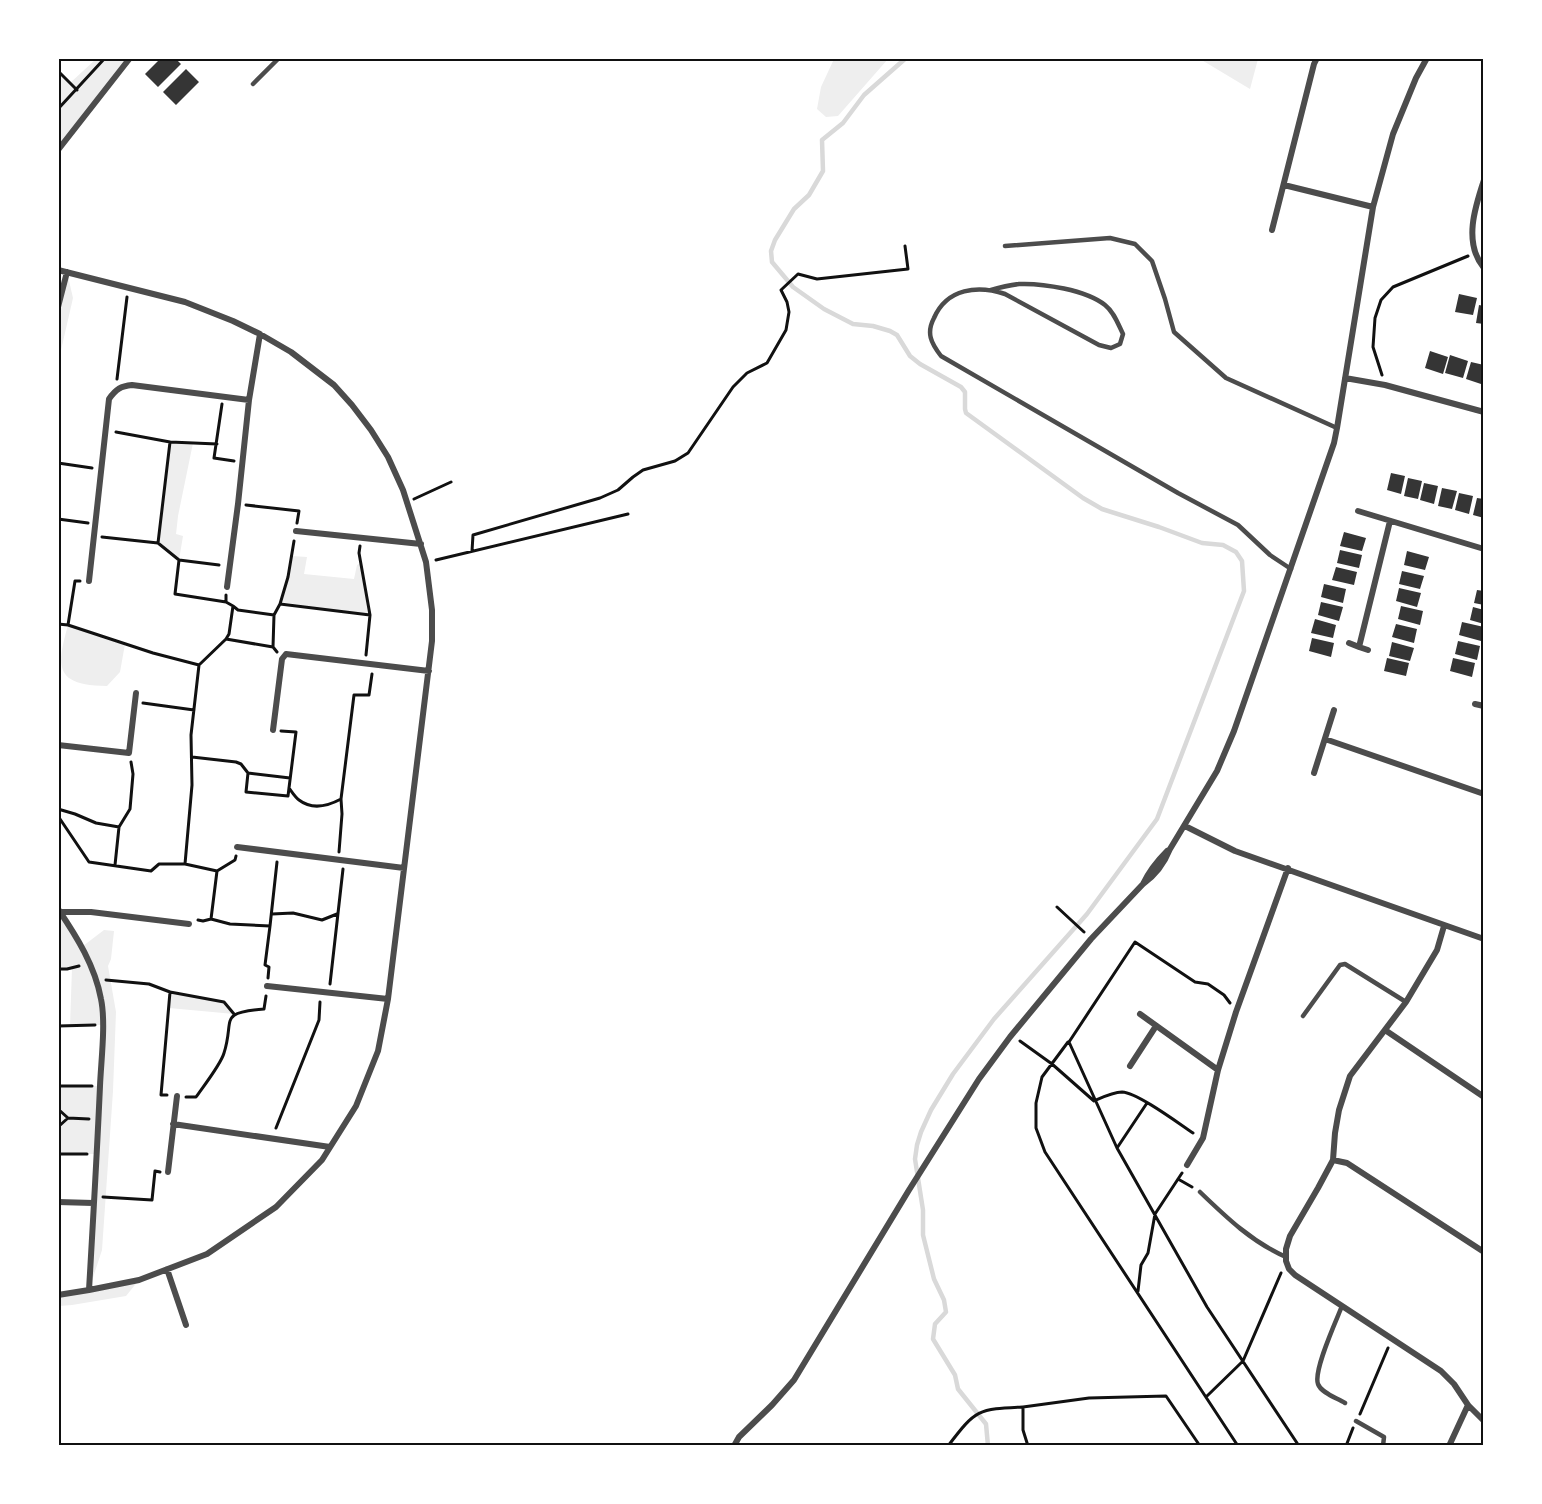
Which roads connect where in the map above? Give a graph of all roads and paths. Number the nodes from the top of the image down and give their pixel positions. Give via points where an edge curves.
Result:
1 (105, 58) edge
2 (130, 58) edge
3 (279, 58) edge
4 (1317, 58) edge
5 (1427, 58) edge
6 (58, 70) edge
7 (253, 84) dead end
8 (77, 90) junction
9 (58, 109) edge
10 (58, 150) edge
11 (1484, 180) edge
12 (1284, 184) junction
13 (1373, 207) junction
14 (1272, 230) dead end
15 (905, 246) dead end
16 (1005, 246) dead end
17 (1475, 253) junction
18 (1484, 268) edge
19 (58, 270) edge
20 (68, 272) junction
21 (128, 288) junction
22 (991, 290) junction
23 (58, 308) edge
24 (260, 334) junction
25 (1345, 378) junction
26 (1385, 385) junction
27 (115, 390) junction
28 (222, 396) junction
29 (249, 400) junction
30 (1484, 412) edge
31 (1337, 429) junction
32 (106, 430) junction
33 (170, 442) junction
34 (217, 444) junction
35 (243, 462) junction
36 (58, 463) edge
37 (101, 469) junction
38 (451, 482) dead end
39 (407, 502) junction
40 (238, 504) junction
41 (1358, 511) dead end
42 (628, 514) dead end
43 (58, 519) edge
44 (1390, 521) junction
45 (95, 524) junction
46 (296, 531) junction
47 (94, 537) junction
48 (362, 539) junction
49 (158, 543) junction
50 (421, 544) junction
51 (1484, 549) edge
52 (472, 551) junction
53 (180, 560) junction
54 (426, 562) junction
55 (229, 566) junction
56 (1291, 569) junction
57 (89, 581) joint
58 (227, 587) joint
59 (226, 602) junction
60 (280, 604) junction
61 (232, 606) junction
62 (274, 615) junction
63 (370, 615) junction
64 (58, 624) edge
65 (68, 625) junction
66 (226, 639) junction
67 (1349, 643) dead end
68 (273, 647) junction
69 (1359, 647) junction
70 (1368, 650) dead end
71 (282, 659) junction
72 (365, 663) junction
73 (373, 664) junction
74 (199, 665) junction
75 (429, 671) junction
76 (136, 693) dead end
77 (135, 702) junction
78 (1475, 704) dead end
79 (1484, 706) edge
80 (194, 710) junction
81 (1334, 710) dead end
82 (273, 730) joint
83 (1324, 739) junction
84 (58, 745) edge
85 (129, 753) junction
86 (192, 757) junction
87 (1314, 773) dead end
88 (248, 774) junction
89 (290, 778) junction
90 (289, 788) junction
91 (1484, 794) edge
92 (341, 800) junction
93 (58, 809) edge
94 (58, 816) edge
95 (1185, 826) junction
96 (119, 827) junction
97 (237, 847) joint
98 (278, 851) junction
99 (341, 860) junction
100 (185, 864) junction
101 (115, 865) junction
102 (404, 868) junction
103 (1288, 868) junction
104 (217, 871) junction
105 (1057, 907) dead end
106 (59, 910) edge
107 (272, 914) junction
108 (338, 914) junction
109 (210, 919) junction
110 (189, 924) joint
111 (270, 926) junction
112 (1444, 926) junction
113 (1084, 932) dead end
114 (1484, 939) edge
115 (90, 963) junction
116 (58, 969) edge
117 (96, 979) junction
118 (267, 986) junction
119 (320, 991) junction
120 (170, 992) junction
121 (329, 992) junction
122 (388, 999) junction
123 (1406, 1002) junction
124 (1236, 1012) junction
125 (234, 1014) junction
126 (1140, 1014) dead end
127 (1303, 1016) dead end
128 (102, 1024) junction
129 (58, 1026) edge
130 (1156, 1026) junction
131 (1384, 1030) junction
132 (1012, 1035) junction
133 (1069, 1041) junction
134 (1052, 1064) junction
135 (1130, 1066) dead end
136 (1218, 1070) junction
137 (58, 1086) edge
138 (100, 1086) junction
139 (177, 1096) junction
140 (1484, 1097) edge
141 (1095, 1101) junction
142 (1147, 1103) junction
143 (58, 1109) edge
144 (68, 1118) junction
145 (99, 1119) junction
146 (173, 1124) junction
147 (58, 1127) edge
148 (1203, 1138) junction
149 (272, 1139) junction
150 (330, 1147) junction
151 (1117, 1148) junction
152 (58, 1154) edge
153 (98, 1154) junction
154 (1333, 1160) junction
155 (1187, 1165) joint
156 (168, 1172) joint
157 (1178, 1179) junction
158 (1200, 1192) joint
159 (94, 1200) junction
160 (58, 1202) edge
161 (1155, 1214) junction
162 (1484, 1252) edge
163 (1286, 1259) junction
164 (167, 1269) junction
165 (89, 1290) junction
166 (1138, 1293) junction
167 (58, 1295) edge
168 (1342, 1306) junction
169 (186, 1324) dead end
170 (1391, 1339) junction
171 (1243, 1361) junction
172 (1345, 1403) dead end
173 (1468, 1405) junction
174 (1023, 1407) junction
175 (1356, 1421) junction
176 (1484, 1421) edge
177 (734, 1446) edge
178 (948, 1446) edge
179 (1028, 1446) edge
180 (1200, 1446) edge
181 (1238, 1446) edge
182 (1299, 1446) edge
183 (1346, 1446) edge
184 (1383, 1446) edge
185 (1449, 1446) edge

1 - 8 path
2 - 10 street
3 - 7 lane
4 - 12 street
5 - 13 street via 1393,134
6 - 8 path
8 - 9 path
11 - 17 street via 1472,224
12 - 13 street
12 - 14 street
13 - 25 street
15 - 52 path via 908,269 817,279 798,274 781,290 789,312 786,330 776,348 767,363 747,373 733,387 688,453 643,470 618,490 600,498 472,535
16 - 31 lane via 1110,238 1135,244 1152,261 1174,332 1226,378
17 - 18 street
17 - 26 path via 1393,287 1381,300 1373,347
19 - 20 street
20 - 21 street
20 - 23 street
21 - 24 street via 185,302
21 - 27 path
22 - 22 lane via 1099,345 1111,348 1120,344 1123,334 1116,320 1106,306 1092,298 1037,285
22 - 56 lane via 965,291 948,298 938,308 930,326 932,343 941,356 1238,525
24 - 29 street
24 - 39 street via 291,352 352,405 388,457
25 - 26 street
25 - 31 street
26 - 30 street
27 - 28 street via 132,385
27 - 32 street via 109,399
28 - 29 street
28 - 34 path
29 - 35 street
31 - 56 street
32 - 33 path
32 - 37 street
33 - 34 path
33 - 49 path
34 - 35 path via 214,458
35 - 40 street
36 - 37 path
37 - 45 street
38 - 39 path
39 - 50 street
40 - 46 path via 299,511
40 - 55 street
41 - 44 street
42 - 52 path
43 - 45 path
44 - 51 street
44 - 69 street
45 - 47 street
46 - 48 street
46 - 60 path
47 - 49 path
47 - 57 street
48 - 50 street
48 - 63 path via 359,553
49 - 53 path
50 - 54 street
52 - 54 path
53 - 55 path
53 - 59 path via 175,594
54 - 75 street via 432,610
55 - 58 street
56 - 95 street via 1217,771
57 - 65 path via 75,581
58 - 59 path
59 - 61 path
60 - 62 path
60 - 63 path
61 - 62 path
61 - 66 path
62 - 68 path
63 - 72 path
64 - 65 path
65 - 74 path
66 - 68 path
66 - 74 path
67 - 69 street
68 - 71 path
69 - 70 street
71 - 72 street via 291,654
71 - 82 street
72 - 73 street
73 - 75 street
73 - 92 path via 369,695 354,695
74 - 80 path
75 - 102 street
76 - 77 street
77 - 80 path
77 - 85 street
78 - 79 street
80 - 86 path
81 - 83 street
82 - 89 path via 296,732
83 - 87 street
83 - 91 street
84 - 85 street
85 - 96 path via 133,774 130,809
86 - 88 path via 236,762
86 - 100 path
88 - 89 path
88 - 90 path via 246,792 288,796
89 - 90 path
90 - 92 path via 299,800 318,806
92 - 99 path
93 - 96 path
94 - 101 path via 88,862
95 - 103 street via 1235,851
95 - 132 street via 1143,884 1091,939
96 - 101 path
97 - 98 street
97 - 104 path via 235,860
98 - 99 street
98 - 107 path
99 - 102 street
99 - 108 path
100 - 101 path via 159,864 151,870
100 - 104 path
102 - 122 street
103 - 112 street
103 - 124 street
104 - 109 path
105 - 113 path
106 - 110 street
106 - 115 street
107 - 108 path via 293,913 322,920
107 - 111 path
108 - 121 path
109 - 110 path via 190,919
109 - 111 path
111 - 118 path via 265,965 269,967
112 - 114 street
112 - 123 street via 1437,950
115 - 116 path
115 - 117 street
117 - 120 path via 149,984
117 - 128 street via 102,1001
118 - 119 street
118 - 125 path via 264,1009
119 - 121 street
119 - 149 path via 319,1020
120 - 125 path via 224,1002
120 - 139 path via 160,1095
121 - 122 street
122 - 150 street via 378,1051 356,1106
123 - 127 lane via 1345,963
123 - 131 street
124 - 133 path via 1224,995 1208,984 1195,982 1135,942
124 - 136 street
125 - 139 path via 229,1020 224,1055 196,1097
126 - 130 street
128 - 129 path
128 - 138 street
130 - 135 street
130 - 136 street
131 - 140 street
131 - 154 street via 1350,1076 1339,1110
132 - 134 path
132 - 177 street via 934,1150 794,1380
133 - 134 path
133 - 141 path
134 - 141 path
134 - 166 path via 1042,1077 1036,1103 1036,1128 1045,1152
136 - 148 street
137 - 138 path
138 - 145 street
139 - 146 street
141 - 142 path via 1123,1092
141 - 151 path
142 - 148 path
142 - 151 path
143 - 144 path
144 - 145 path
144 - 147 path
145 - 153 street
146 - 149 street
146 - 156 street
148 - 155 street
149 - 150 street
150 - 164 street via 322,1161 276,1207 207,1254
151 - 161 path
152 - 153 path
153 - 159 street
154 - 162 street via 1347,1164
154 - 163 street via 1290,1236
155 - 157 path
156 - 159 path via 155,1171 152,1200
157 - 158 path
157 - 161 path
158 - 163 lane via 1235,1227
159 - 160 street
159 - 165 street
161 - 166 path
161 - 171 path via 1207,1307
163 - 168 street via 1296,1275
163 - 171 path
164 - 165 street via 139,1280
164 - 169 street
165 - 167 street
166 - 181 path
168 - 170 street
168 - 172 lane via 1317,1374 1323,1390
170 - 173 street via 1441,1371
170 - 175 path
171 - 181 path via 1206,1395
171 - 182 path
173 - 176 street
173 - 185 street
174 - 178 path via 982,1411
174 - 179 path
174 - 180 path via 1089,1398 1166,1396
175 - 183 path
175 - 184 lane via 1384,1437

